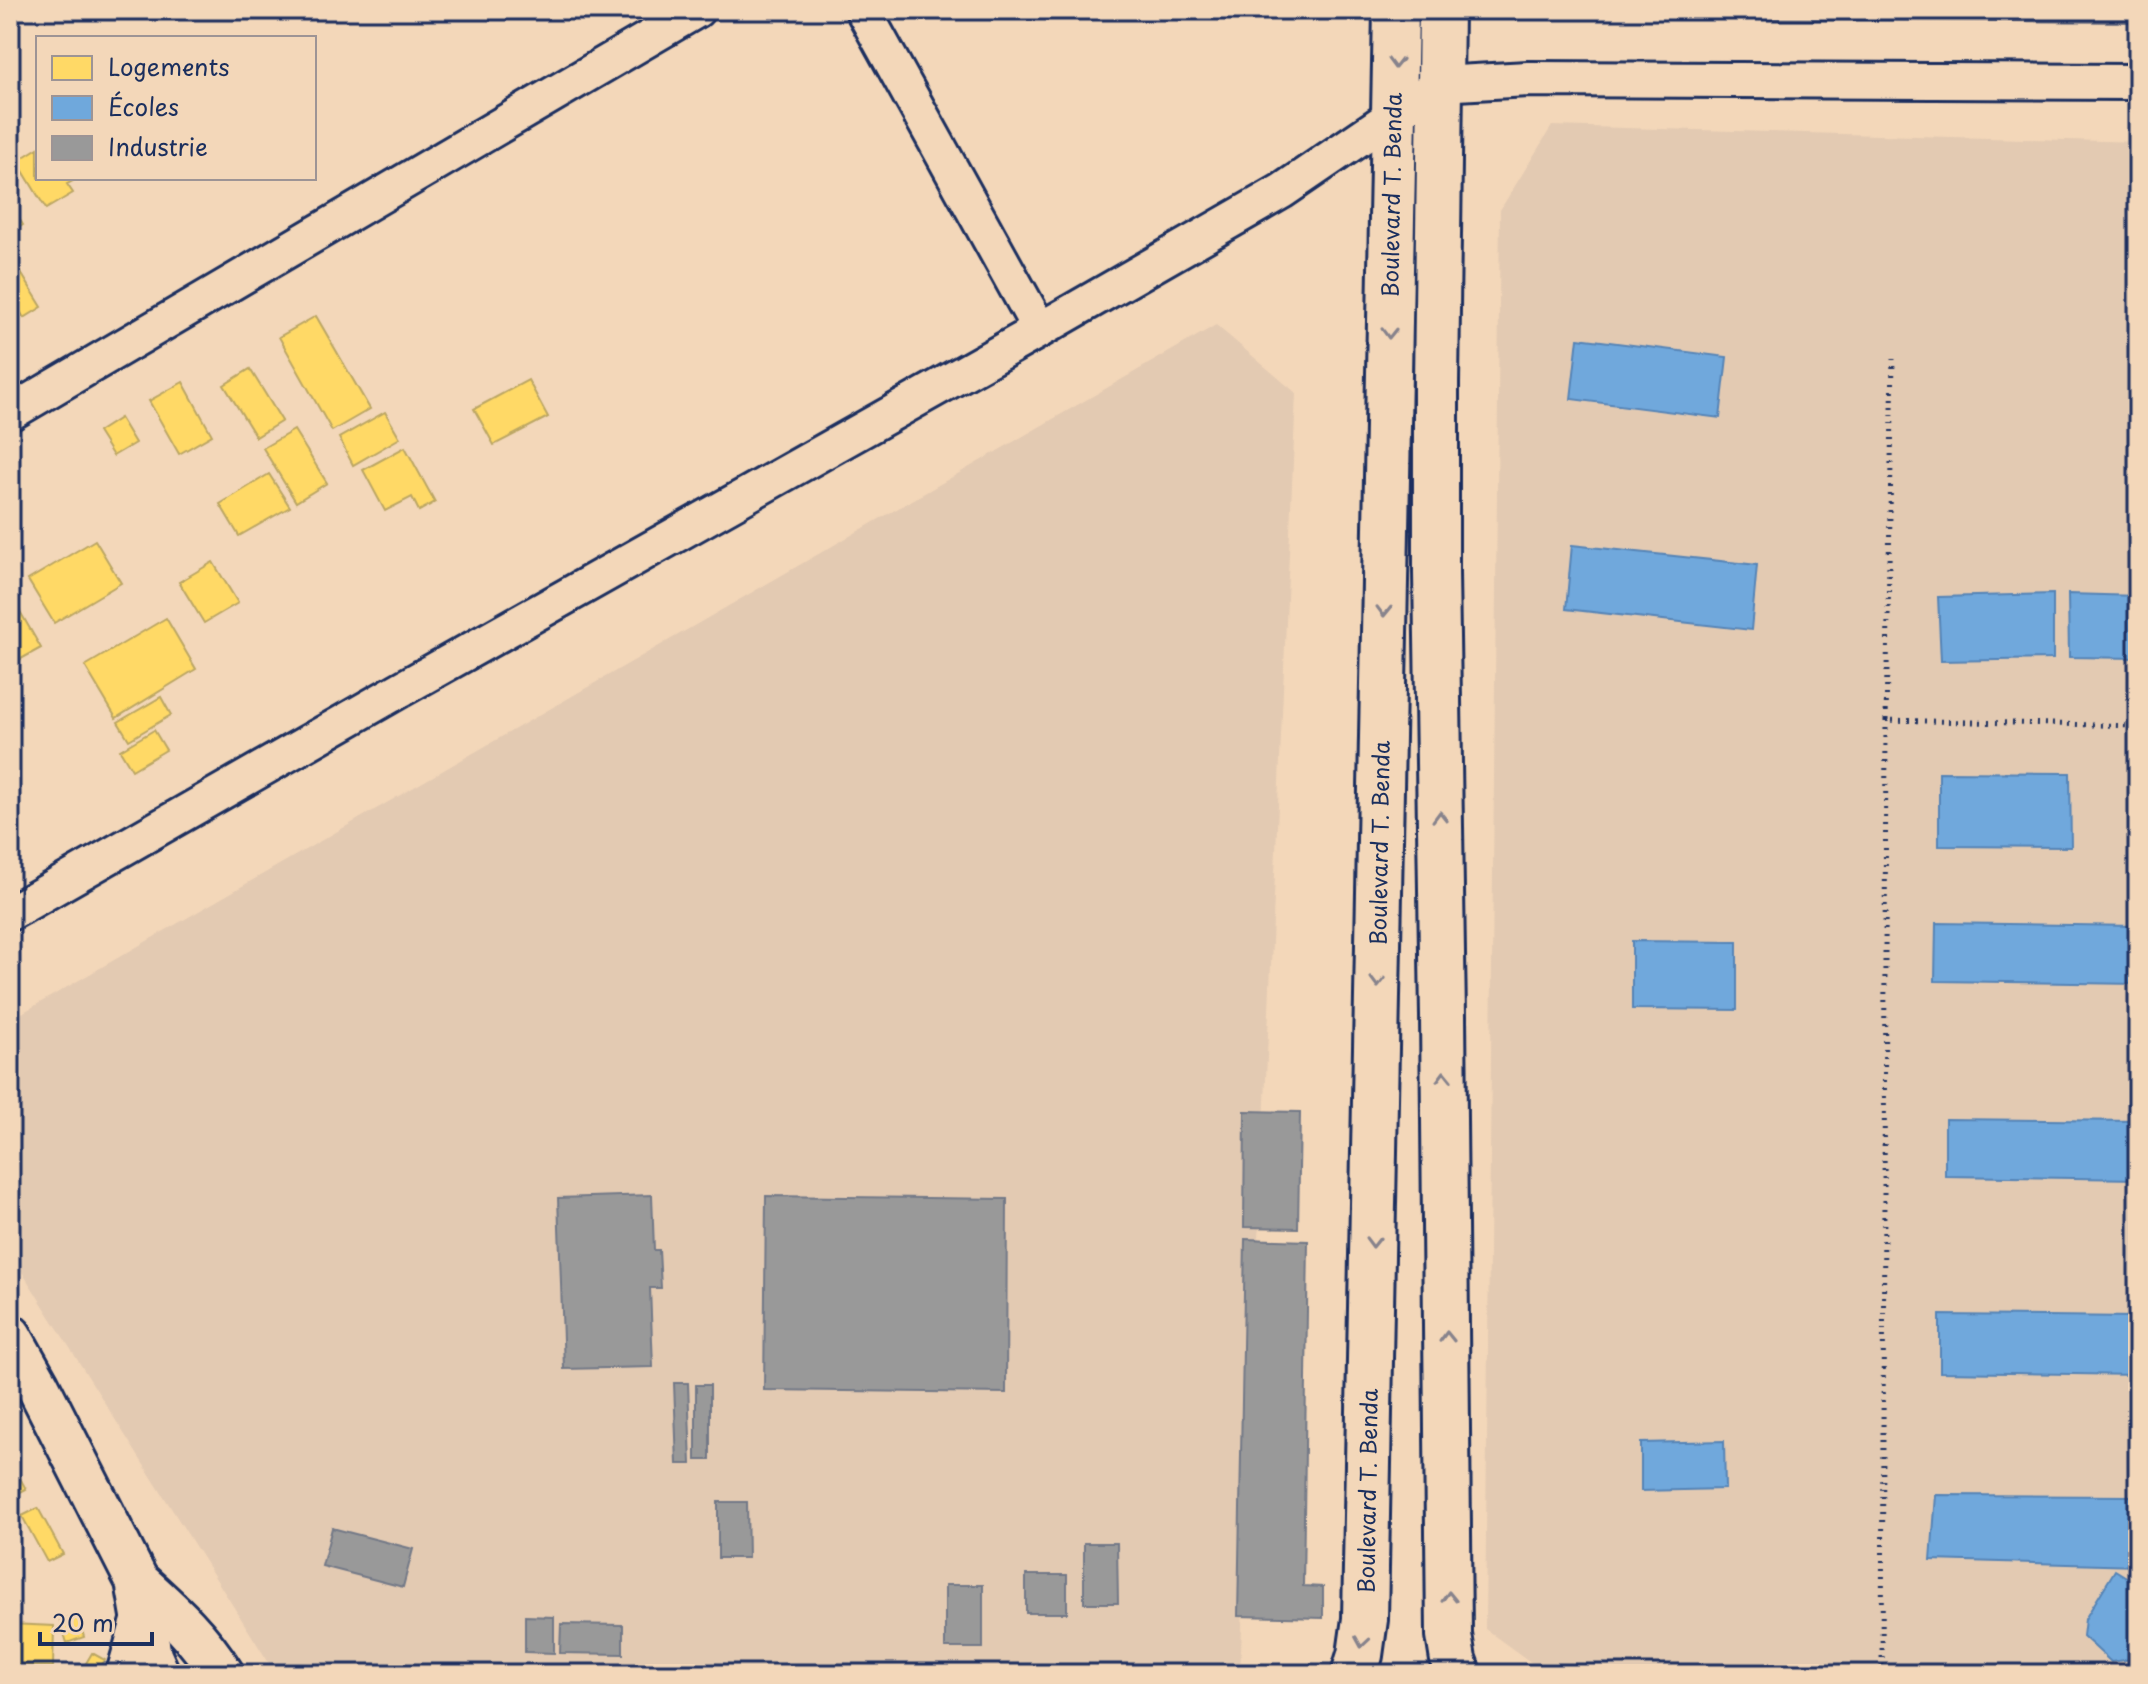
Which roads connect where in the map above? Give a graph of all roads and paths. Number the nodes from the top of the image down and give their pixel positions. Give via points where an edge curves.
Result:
1 (697, 10) edge
2 (863, 10) edge
3 (1396, 10) edge
4 (1441, 10) edge
5 (2138, 82) edge
6 (1439, 84) junction
7 (1393, 115) junction
8 (1040, 330) junction
9 (1893, 359) dead end
10 (10, 413) edge
11 (1886, 720) junction
12 (2138, 726) edge
13 (10, 913) edge
14 (10, 1336) edge
15 (24, 1386) edge
16 (137, 1581) junction
17 (143, 1625) junction
18 (129, 1674) edge
19 (158, 1674) edge
20 (222, 1674) edge
21 (1354, 1674) edge
22 (1458, 1674) edge
23 (1882, 1674) edge

1 - 10 street
2 - 8 street
3 -> 7 highway, Boulevard T. Benda
4 - 6 highway, Boulevard T. Benda
5 - 6 street via 1528,79
6 - 7 street
22 -> 6 highway, Boulevard T. Benda via 1449,1635 1436,573
7 - 8 street via 1282,191
7 -> 21 highway, Boulevard T. Benda via 1366,1588
8 - 13 street
9 - 11 path
11 - 12 path
11 - 23 path
14 - 15 street
15 - 16 street
16 - 17 street
16 - 20 street via 191,1631
17 - 18 highway
17 - 19 street

